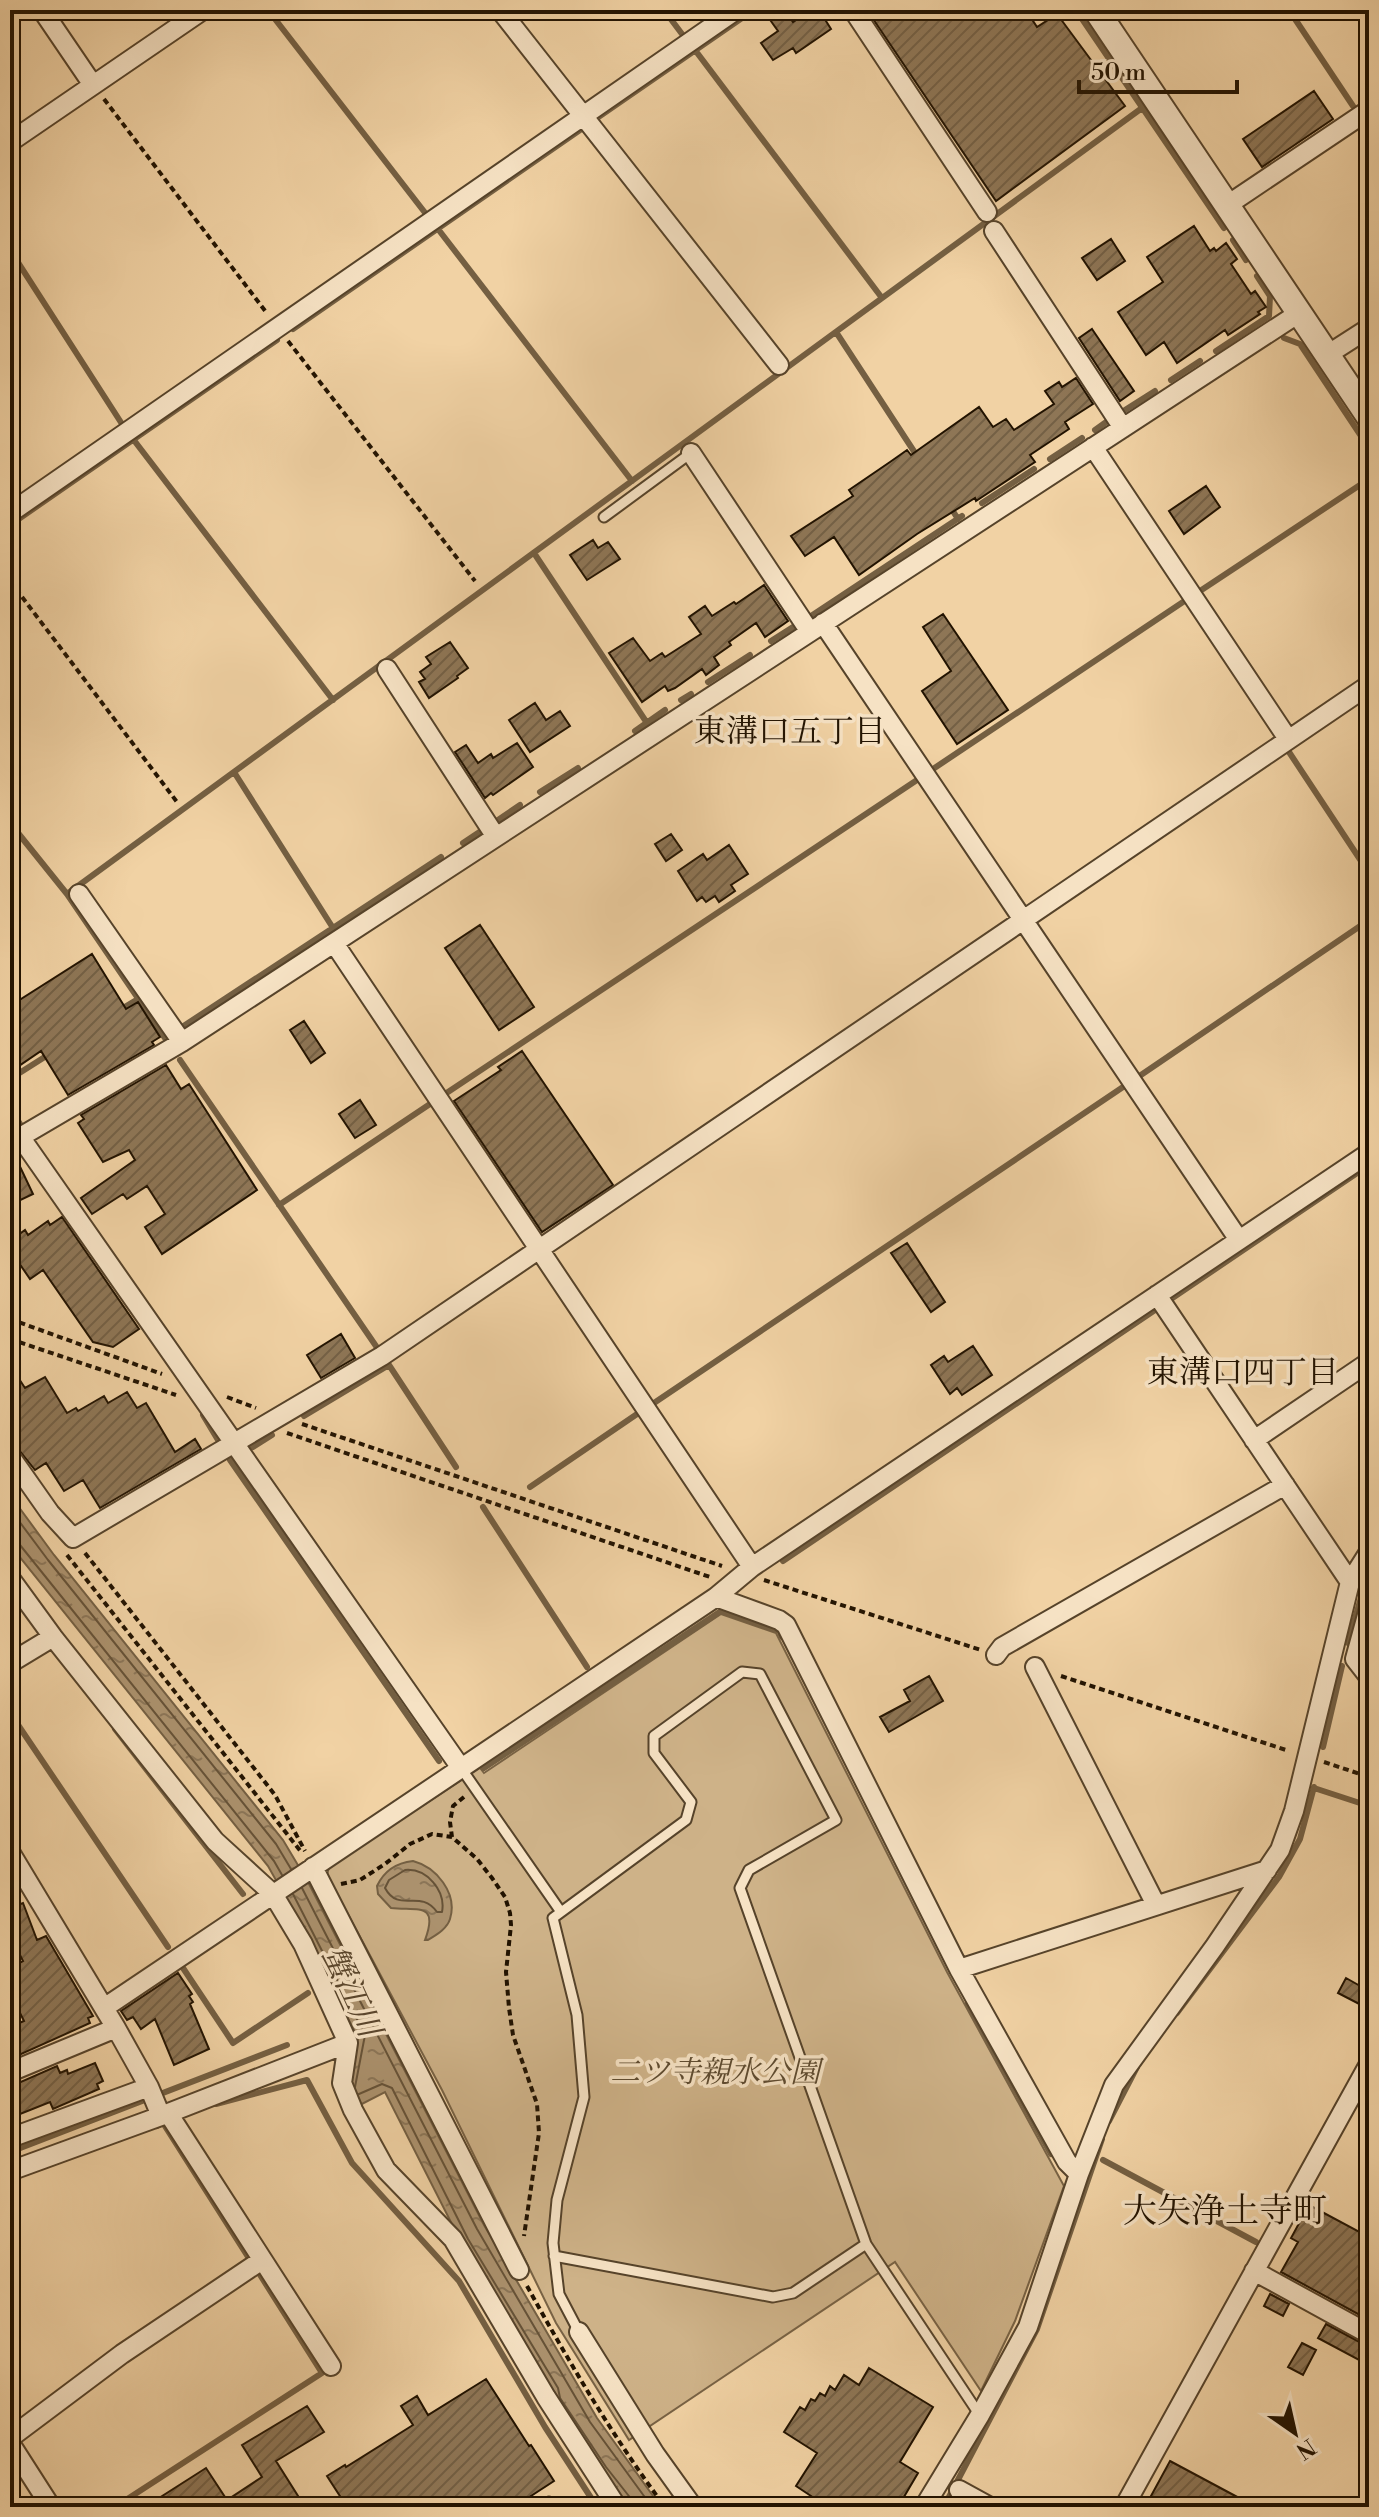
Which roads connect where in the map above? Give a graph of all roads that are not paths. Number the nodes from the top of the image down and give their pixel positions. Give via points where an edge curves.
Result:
1 (42, 10) edge
2 (203, 10) edge
3 (500, 10) edge
4 (736, 10) edge
5 (853, 10) edge
6 (1096, 10) edge
7 (93, 85) junction
8 (1369, 110) edge
9 (583, 115) junction
10 (10, 142) edge
11 (1226, 206) junction
12 (987, 212) dead end
13 (994, 231) dead end
14 (1299, 313) junction
15 (1369, 328) edge
16 (1327, 355) junction
17 (779, 365) dead end
18 (1369, 417) edge
19 (1123, 428) junction
20 (1093, 447) junction
21 (691, 453) joint
22 (10, 513) edge
23 (604, 517) dead end
24 (817, 628) junction
25 (387, 669) dead end
26 (1369, 685) edge
27 (1288, 739) junction
28 (496, 837) junction
29 (79, 894) dead end
30 (1024, 920) junction
31 (334, 943) junction
32 (182, 1042) junction
33 (16, 1141) edge
34 (1369, 1153) edge
35 (1239, 1240) junction
36 (538, 1250) junction
37 (1157, 1295) junction
38 (1369, 1362) edge
39 (1254, 1440) junction
40 (235, 1443) junction
41 (10, 1456) edge
42 (1285, 1485) junction
43 (1369, 1552) edge
44 (742, 1575) junction
45 (10, 1578) edge
46 (1350, 1582) junction
47 (716, 1597) junction
48 (1369, 1608) edge
49 (53, 1637) junction
50 (996, 1655) dead end
51 (10, 1663) edge
52 (1035, 1667) dead end
53 (1369, 1677) edge
54 (461, 1768) junction
55 (10, 1852) edge
56 (313, 1867) junction
57 (1267, 1870) junction
58 (273, 1894) junction
59 (1156, 1905) junction
60 (561, 1912) junction
61 (959, 1969) junction
62 (104, 2008) junction
63 (116, 2028) junction
64 (348, 2043) junction
65 (1369, 2064) edge
66 (10, 2072) edge
67 (150, 2089) junction
68 (162, 2113) junction
69 (10, 2138) edge
70 (10, 2171) edge
71 (1079, 2174) junction
72 (866, 2244) junction
73 (554, 2256) junction
74 (262, 2260) junction
75 (519, 2270) road end
76 (1254, 2271) junction
77 (579, 2332) joint
78 (1369, 2334) edge
79 (331, 2366) dead end
80 (980, 2415) junction
81 (10, 2441) edge
82 (959, 2490) dead end
83 (51, 2507) edge
84 (617, 2507) edge
85 (693, 2507) edge
86 (924, 2507) edge
87 (990, 2507) edge
88 (1124, 2507) edge

1 - 7 street
2 - 7 street
3 - 9 street
4 - 9 street
5 - 12 street
6 - 11 street
7 - 10 street
8 - 11 street
9 - 17 street
9 - 22 street
11 - 14 street
13 - 19 street
14 - 16 street
14 - 19 street
15 - 16 street
16 - 18 street
19 - 20 street
20 - 24 street
20 - 27 street
21 - 23 lane
21 - 24 street
24 - 28 street
24 - 30 street
25 - 28 street
26 - 27 street
27 - 30 street
28 - 31 street
29 - 32 street
30 - 35 street
30 - 36 street
31 - 32 street
31 - 36 street
32 - 33 street
33 - 40 street
34 - 35 street
35 - 37 street
36 - 40 street via 382,1356
36 - 44 street
37 - 39 street
37 - 44 street
38 - 39 street
39 - 42 street
40 - 41 street via 68,1544
40 - 54 street
42 - 46 street
42 - 50 street
43 - 46 street
44 - 47 street
45 - 49 street
46 - 57 street via 1294,1811
47 - 54 street
47 - 61 street via 786,1625
48 - 53 street via 1355,1659
49 - 51 street
49 - 58 street via 215,1841
52 - 59 street
54 - 56 street
54 - 60 lane
55 - 62 street
56 - 58 street
56 - 75 street
57 - 59 street
57 - 71 street via 1114,2085
58 - 62 street
58 - 64 street via 303,1944
59 - 61 street
60 - 72 lane via 686,1820 691,1802 654,1753 654,1736 742,1672 760,1674 836,1820 749,1870 740,1888
60 - 73 lane via 553,1918 577,2015 584,2097 557,2200
61 - 71 street via 1067,2162
62 - 63 street
63 - 66 street
63 - 67 street
64 - 68 street
64 - 84 street via 342,2083 386,2170 453,2239
65 - 76 street
67 - 68 street
67 - 69 street
68 - 70 street
68 - 74 street
71 - 80 street via 1028,2327
72 - 73 lane via 793,2293 773,2297
72 - 80 lane
73 - 77 lane via 559,2294
74 - 79 street
74 - 81 street via 122,2354
76 - 78 street
76 - 88 street
77 - 85 street
80 - 86 street
81 - 83 street
82 - 87 street

